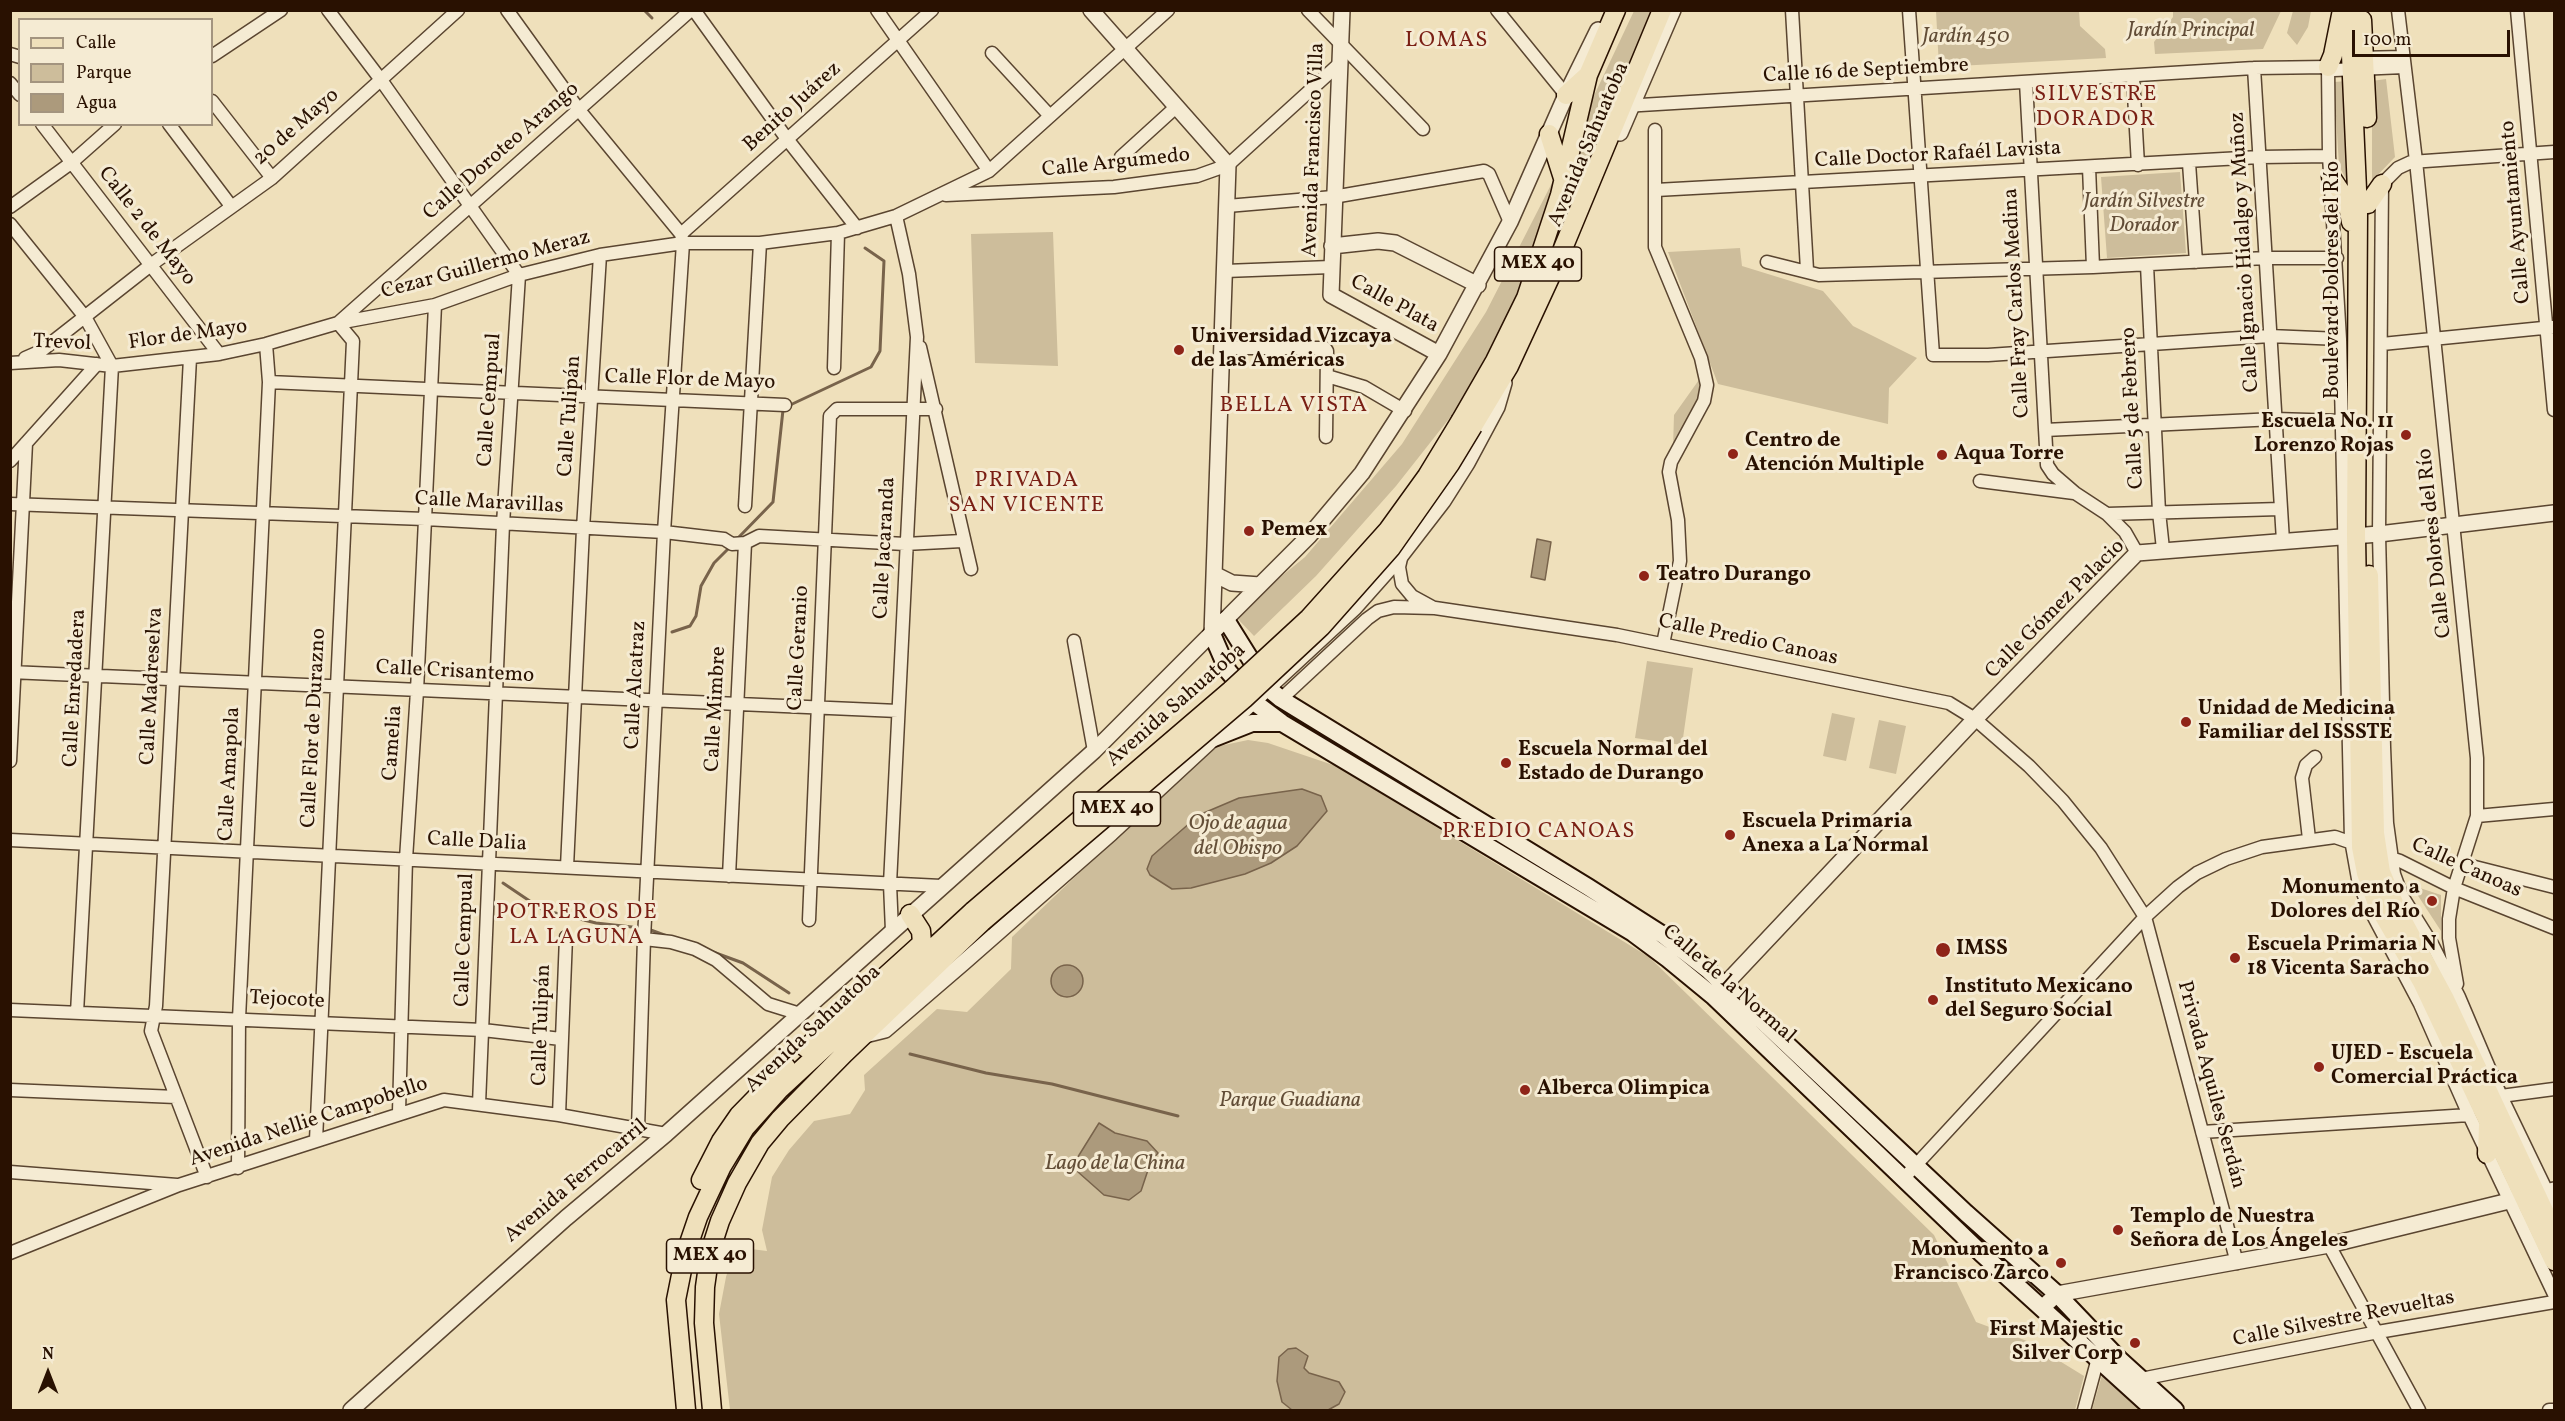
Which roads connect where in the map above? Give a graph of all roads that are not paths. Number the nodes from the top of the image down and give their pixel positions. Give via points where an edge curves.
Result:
1 (281, 10) edge
2 (328, 10) edge
3 (458, 10) edge
4 (507, 10) edge
5 (693, 10) edge
6 (877, 10) edge
7 (932, 10) edge
8 (1091, 10) edge
9 (1168, 10) edge
10 (1308, 10) edge
11 (1342, 10) edge
12 (1497, 10) edge
13 (1662, 10) edge
14 (1673, 10) edge
15 (1792, 10) edge
16 (1909, 10) edge
17 (2342, 10) edge
18 (2349, 10) edge
19 (2361, 10) edge
20 (2397, 10) edge
21 (2517, 10) edge
22 (1609, 13) edge
23 (898, 40) junction
24 (1339, 45) junction
25 (1125, 50) junction
26 (992, 53) dead end
27 (213, 55) edge
28 (2404, 62) junction
29 (2359, 64) junction
30 (1338, 65) junction
31 (2328, 67) junction
32 (2254, 68) junction
33 (2133, 77) junction
34 (381, 80) junction
35 (2026, 82) junction
36 (1914, 89) junction
37 (1796, 94) junction
38 (1574, 95) junction
39 (213, 102) edge
40 (1627, 106) junction
41 (1176, 107) junction
42 (579, 110) junction
43 (1050, 116) junction
44 (44, 126) edge
45 (113, 126) edge
46 (171, 126) edge
47 (1423, 129) dead end
48 (1655, 130) dead end
49 (1549, 134) junction
50 (787, 139) junction
51 (2554, 152) edge
52 (2532, 154) junction
53 (2329, 156) junction
54 (1121, 157) dead end
55 (2260, 157) junction
56 (2416, 161) junction
57 (72, 163) junction
58 (2189, 163) junction
59 (1228, 165) junction
60 (2138, 165) junction
61 (2090, 167) junction
62 (989, 171) junction
63 (2030, 171) junction
64 (1920, 176) junction
65 (2331, 177) junction
66 (272, 178) junction
67 (1563, 181) junction
68 (1801, 182) junction
69 (2382, 184) junction
70 (1656, 190) junction
71 (944, 195) junction
72 (1333, 197) junction
73 (2368, 204) junction
74 (231, 206) junction
75 (470, 206) junction
76 (1227, 206) junction
77 (10, 207) edge
78 (896, 216) junction
79 (1510, 222) junction
80 (10, 224) edge
81 (856, 228) junction
82 (838, 233) junction
83 (682, 238) junction
84 (2359, 241) junction
85 (760, 243) junction
86 (1332, 246) junction
87 (600, 255) junction
88 (2266, 258) junction
89 (2337, 258) junction
90 (1767, 262) dead end
91 (2196, 262) junction
92 (152, 264) junction
93 (2146, 265) junction
94 (1331, 267) junction
95 (2093, 267) junction
96 (2035, 269) junction
97 (1807, 270) junction
98 (1225, 271) junction
99 (1928, 273) junction
100 (519, 274) junction
101 (1478, 285) junction
102 (1330, 292) joint
103 (435, 305) junction
104 (86, 317) junction
105 (338, 323) junction
106 (2551, 327) edge
107 (2270, 336) junction
108 (917, 337) junction
109 (2340, 339) junction
110 (2435, 339) junction
111 (266, 344) junction
112 (2150, 344) junction
113 (2382, 344) junction
114 (1223, 348) junction
115 (2040, 352) junction
116 (219, 354) junction
117 (1439, 354) junction
118 (190, 358) junction
119 (11, 362) edge
120 (97, 364) junction
121 (112, 366) junction
122 (1509, 366) junction
123 (834, 368) dead end
124 (1328, 376) junction
125 (269, 382) junction
126 (350, 386) junction
127 (430, 389) junction
128 (511, 394) junction
129 (592, 397) junction
130 (671, 400) junction
131 (750, 403) junction
132 (785, 405) dead end
133 (936, 409) junction
134 (2554, 410) edge
135 (912, 411) junction
136 (1405, 411) junction
137 (2275, 419) junction
138 (2342, 421) junction
139 (1467, 423) junction
140 (2154, 425) junction
141 (2044, 430) junction
142 (1326, 437) dead end
143 (26, 443) junction
144 (10, 462) edge
145 (1980, 482) dead end
146 (2074, 493) junction
147 (17, 504) edge
148 (745, 506) dead end
149 (104, 508) junction
150 (2280, 509) junction
151 (183, 510) junction
152 (2159, 512) junction
153 (2554, 513) edge
154 (265, 514) junction
155 (2107, 514) junction
156 (346, 516) junction
157 (425, 519) junction
158 (503, 524) junction
159 (2453, 526) junction
160 (583, 529) junction
161 (664, 532) junction
162 (2362, 535) junction
163 (825, 540) junction
164 (962, 541) junction
165 (2283, 541) junction
166 (745, 543) junction
167 (905, 544) junction
168 (2163, 549) junction
169 (2137, 553) junction
170 (1402, 554) junction
171 (971, 569) dead end
172 (1216, 575) junction
173 (1260, 585) junction
174 (1435, 608) junction
175 (1220, 616) junction
176 (1212, 634) junction
177 (1074, 641) dead end
178 (1663, 644) junction
179 (12, 672) edge
180 (96, 675) junction
181 (173, 678) junction
182 (256, 681) junction
183 (338, 687) junction
184 (417, 691) junction
185 (496, 695) junction
186 (574, 698) junction
187 (1281, 699) junction
188 (656, 700) junction
189 (1254, 702) junction
190 (737, 705) junction
191 (816, 708) junction
192 (898, 711) junction
193 (1975, 719) junction
194 (1282, 723) junction
195 (1214, 738) junction
196 (1094, 751) junction
197 (2315, 757) dead end
198 (10, 760) edge
199 (2554, 809) edge
200 (2477, 816) junction
201 (2309, 839) junction
202 (10, 840) edge
203 (88, 844) junction
204 (163, 848) junction
205 (2370, 850) junction
206 (246, 852) junction
207 (327, 855) junction
208 (406, 859) junction
209 (488, 862) junction
210 (2463, 864) junction
211 (567, 867) junction
212 (649, 871) junction
213 (729, 876) junction
214 (811, 881) junction
215 (890, 884) junction
216 (941, 886) junction
217 (2454, 888) junction
218 (2554, 888) edge
219 (2377, 904) junction
220 (910, 914) junction
221 (978, 917) junction
222 (2145, 917) junction
223 (809, 920) dead end
224 (2554, 928) edge
225 (892, 931) junction
226 (2384, 936) junction
227 (566, 937) dead end
228 (644, 939) junction
229 (1725, 984) junction
230 (831, 987) joint
231 (1713, 996) junction
232 (2459, 997) junction
233 (10, 1010) edge
234 (77, 1013) junction
235 (800, 1014) junction
236 (153, 1017) junction
237 (239, 1019) junction
238 (320, 1022) junction
239 (401, 1026) junction
240 (483, 1030) junction
241 (865, 1035) junction
242 (561, 1039) junction
243 (2554, 1089) edge
244 (10, 1090) edge
245 (176, 1096) junction
246 (2501, 1096) junction
247 (479, 1104) junction
248 (399, 1112) junction
249 (559, 1114) junction
250 (2469, 1115) junction
251 (2489, 1124) junction
252 (638, 1129) junction
253 (2202, 1132) junction
254 (666, 1134) junction
255 (316, 1140) junction
256 (2487, 1154) junction
257 (1916, 1165) junction
258 (238, 1168) junction
259 (10, 1172) edge
260 (207, 1177) junction
261 (1904, 1178) junction
262 (179, 1185) junction
263 (2534, 1194) edge
264 (2554, 1206) edge
265 (2554, 1232) edge
266 (2329, 1245) junction
267 (10, 1253) edge
268 (2554, 1261) edge
269 (2237, 1263) junction
270 (2057, 1294) junction
271 (2554, 1294) edge
272 (676, 1300) junction
273 (2554, 1302) edge
274 (2042, 1308) junction
275 (2378, 1332) junction
276 (2098, 1358) junction
277 (2120, 1360) junction
278 (2141, 1379) junction
279 (351, 1410) edge
280 (686, 1410) edge
281 (712, 1410) edge
282 (2084, 1410) edge
283 (2154, 1410) edge
284 (2175, 1410) edge
285 (2419, 1410) edge
286 (2549, 1410) edge
287 (2554, 1410) edge

1 - 27 street
2 - 34 street
3 - 34 street, 20 de Mayo
4 - 42 street
5 - 42 street, Calle Doroteo Arango
5 - 50 street
6 - 23 street
7 - 23 street, Benito Juárez
8 - 25 street
9 - 25 street, Cezar Guillermo Meraz
10 - 24 street
11 - 24 street, Avenida Francisco Villa
12 - 38 street
13 - 40 main road, Avenida Sahuatoba / MEX 40
14 - 40 street, Avenida Sahuatoba
15 - 37 street
16 - 36 street
17 - 31 main road
18 - 29 main road, Boulevard Dolores del Río
19 - 29 main road, Boulevard Dolores del Río
20 - 28 street, Calle Dolores del Río
21 - 52 street, Calle Ayuntamiento
22 - 38 street, Avenida Sahuatoba
22 - 38 main road, MEX 40 via 1588,75
23 - 50 street, Benito Juárez
23 - 62 street
24 - 30 street, Avenida Francisco Villa
24 - 47 street
25 - 41 street
25 - 43 street, Cezar Guillermo Meraz
26 - 43 street
28 - 29 street, Calle 16 de Septiembre
28 - 56 street, Calle Dolores del Río
29 - 31 street, Calle 16 de Septiembre via 2336,60
29 - 73 main road, Boulevard Dolores del Río
29 - 84 main road, Boulevard Dolores del Río
30 - 59 street
30 - 72 street, Avenida Francisco Villa
31 - 32 street, Calle 16 de Septiembre
31 - 53 street
32 - 33 street, Calle 16 de Septiembre
32 - 55 street, Calle Ignacio Hidalgo y Muñoz
33 - 35 street, Calle 16 de Septiembre
33 - 60 street
34 - 66 street, 20 de Mayo
34 - 75 street
35 - 36 street, Calle 16 de Septiembre
35 - 63 street, Calle Fray Carlos Medina
36 - 37 street, Calle 16 de Septiembre
36 - 64 street
37 - 40 street, Calle 16 de Septiembre
37 - 68 street
38 - 49 street, Avenida Sahuatoba
38 - 67 main road, Avenida Sahuatoba / MEX 40
39 - 66 street
40 - 122 main road, Avenida Sahuatoba / MEX 40
41 - 54 street
41 - 59 street
42 - 75 street, Calle Doroteo Arango
42 - 83 street
43 - 62 street, Cezar Guillermo Meraz
44 - 57 street, Calle 2 de Mayo
45 - 57 street
46 - 74 street
48 - 70 street
49 - 67 main road
49 - 79 street, Avenida Sahuatoba
50 - 81 street
50 - 83 street, Benito Juárez
51 - 52 street
52 - 56 street
52 - 106 street, Calle Ayuntamiento
53 - 55 street, Calle Doctor Rafaél Lavista
53 - 65 street
55 - 58 street, Calle Doctor Rafaél Lavista
55 - 88 street, Calle Ignacio Hidalgo y Muñoz
56 - 69 street via 2398,168
56 - 110 street, Calle Dolores del Río
57 - 77 street
57 - 92 street, Calle 2 de Mayo
58 - 60 street, Calle Doctor Rafaél Lavista
58 - 91 street
59 - 71 street, Calle Argumedo via 1197,176 1114,187
59 - 76 street
60 - 61 street, Calle Doctor Rafaél Lavista
61 - 63 street, Calle Doctor Rafaél Lavista
61 - 95 street
62 - 71 street, Cezar Guillermo Meraz
63 - 64 street, Calle Doctor Rafaél Lavista
63 - 96 street, Calle Fray Carlos Medina
64 - 68 street, Calle Doctor Rafaél Lavista
64 - 99 street
65 - 84 main road via 2347,201
65 - 89 street
66 - 74 street, 20 de Mayo
67 - 139 main road, Avenida Sahuatoba / MEX 40 via 1548,239 1526,298
68 - 70 street, Calle Doctor Rafaél Lavista
68 - 97 street
69 - 73 main road
69 - 113 street
70 - 178 street via 1654,247 1701,358 1707,386 1704,401 1669,472 1678,520 1680,561
71 - 78 street, Cezar Guillermo Meraz
72 - 76 street
72 - 79 street via 1484,171 1489,174
72 - 86 street, Avenida Francisco Villa
73 - 162 main road, Boulevard Dolores del Río
74 - 92 street, 20 de Mayo
75 - 100 street
75 - 105 street, Calle Doroteo Arango
76 - 98 street
78 - 81 street, Cezar Guillermo Meraz
78 - 108 street, Calle Jacaranda
79 - 101 street, Avenida Sahuatoba
80 - 104 street
81 - 82 street, Cezar Guillermo Meraz
82 - 85 street, Cezar Guillermo Meraz
82 - 123 street
83 - 85 street, Cezar Guillermo Meraz
83 - 87 street, Cezar Guillermo Meraz
83 - 130 street, Calle Alcatraz
84 - 162 main road, Boulevard Dolores del Río
85 - 131 street
86 - 94 street, Avenida Francisco Villa
86 - 101 street via 1395,243
87 - 100 street, Cezar Guillermo Meraz
87 - 129 street, Calle Tulipán
88 - 89 street
88 - 91 street
88 - 107 street, Calle Ignacio Hidalgo y Muñoz
89 - 109 street
90 - 97 street
91 - 93 street
92 - 104 street, 20 de Mayo
92 - 116 street, Calle 2 de Mayo
93 - 95 street
93 - 112 street, Calle 5 de Febrero
94 - 98 street, Calle Plata
94 - 102 street, Avenida Francisco Villa
95 - 96 street
96 - 99 street
96 - 115 street, Calle Fray Carlos Medina
97 - 99 street via 1819,275
98 - 114 street
99 - 115 street via 1933,355
100 - 103 street, Cezar Guillermo Meraz
100 - 128 street, Calle Cempual
101 - 117 street, Avenida Sahuatoba
102 - 117 street, Calle Plata
103 - 105 street, Cezar Guillermo Meraz
103 - 127 street, Camelia
104 - 119 street, 20 de Mayo via 41,351
104 - 121 street
105 - 111 street, Cezar Guillermo Meraz
105 - 126 street, Calle Flor de Durazno via 352,341
106 - 110 street
106 - 134 street, Calle Ayuntamiento
107 - 109 street
107 - 112 street
107 - 137 street, Calle Ignacio Hidalgo y Muñoz
108 - 133 street
108 - 135 street, Calle Jacaranda
109 - 138 street
110 - 113 street
110 - 159 street, Calle Dolores del Río
111 - 116 street, Flor de Mayo
111 - 125 street, Flor de Mayo
112 - 115 street
112 - 140 street, Calle 5 de Febrero
113 - 162 street
114 - 124 street via 1319,346 1327,351
114 - 172 street
115 - 141 street, Calle Fray Carlos Medina
116 - 118 street, Flor de Mayo
117 - 136 street, Avenida Sahuatoba
118 - 121 street, Flor de Mayo
118 - 151 street, Calle Madreselva
119 - 120 street, Trevol via 59,360
120 - 121 street, Trevol
120 - 143 street
121 - 149 street, Calle Enredadera
122 - 139 main road, MEX 40
122 - 170 street via 1497,407 1467,464
124 - 136 street via 1364,387
124 - 142 street
125 - 126 street, Calle Flor de Mayo
125 - 154 street, Calle Amapola
126 - 127 street, Calle Flor de Mayo
126 - 156 street, Calle Flor de Durazno
127 - 128 street, Calle Flor de Mayo
127 - 157 street, Camelia
128 - 129 street, Calle Flor de Mayo
128 - 158 street, Calle Cempual
129 - 130 street, Calle Flor de Mayo
129 - 160 street, Calle Tulipán
130 - 131 street, Calle Flor de Mayo
130 - 161 street, Calle Alcatraz
131 - 132 street, Calle Flor de Mayo
131 - 148 street
133 - 135 street
133 - 164 street
135 - 163 street, Calle Geranio via 837,409 830,416
135 - 167 street, Calle Jacaranda
136 - 173 street, Avenida Sahuatoba via 1362,473 1309,536
137 - 138 street
137 - 140 street
137 - 150 street, Calle Ignacio Hidalgo y Muñoz
138 - 162 street
139 - 221 main road, Avenida Sahuatoba / MEX 40, bridge via 1450,464 1391,548 1321,627 1201,736
140 - 141 street
140 - 152 street, Calle 5 de Febrero
141 - 146 street, Calle Fray Carlos Medina via 2047,465
143 - 144 street
143 - 147 street
145 - 146 street
146 - 155 street, Calle Fray Carlos Medina
147 - 149 street, Calle Maravillas
147 - 179 street
149 - 151 street, Calle Maravillas
149 - 180 street, Calle Enredadera
150 - 152 street
150 - 165 street, Calle Ignacio Hidalgo y Muñoz
151 - 154 street, Calle Maravillas
151 - 181 street, Calle Madreselva
152 - 155 street
152 - 168 street, Calle 5 de Febrero
153 - 159 street, Calle Gómez Palacio
154 - 156 street, Calle Maravillas
154 - 182 street, Calle Amapola
155 - 169 street, Calle Fray Carlos Medina via 2126,532
156 - 157 street, Calle Maravillas
156 - 183 street, Calle Flor de Durazno
157 - 158 street, Calle Maravillas
157 - 184 street, Camelia
158 - 160 street, Calle Maravillas
158 - 185 street, Calle Cempual
159 - 162 street, Calle Gómez Palacio
159 - 200 street, Calle Dolores del Río via 2477,758
160 - 161 street, Calle Maravillas
160 - 186 street, Calle Tulipán
161 - 166 street, Calle Maravillas
161 - 188 street, Calle Alcatraz
162 - 165 street, Calle Gómez Palacio
162 - 205 main road, Boulevard Dolores del Río
162 - 205 street
163 - 166 street, Calle Maravillas via 759,536
163 - 167 street, Calle Maravillas
163 - 191 street, Calle Geranio
164 - 167 street, Calle Maravillas
164 - 171 street
165 - 168 street, Calle Gómez Palacio
166 - 190 street, Calle Mimbre
167 - 192 street, Calle Jacaranda
168 - 169 street, Calle Gómez Palacio
169 - 193 street, Calle Gómez Palacio
170 - 174 street via 1401,584 1412,596
170 - 187 street
172 - 173 street via 1233,583
172 - 175 street
173 - 175 street, Avenida Sahuatoba
174 - 178 street, Calle Predio Canoas
174 - 187 street, Calle Predio Canoas via 1394,607 1378,611
175 - 176 street
175 - 187 main road, Calle de la Normal
176 - 189 main road, Calle de la Normal via 1228,671
176 - 196 street, Avenida Sahuatoba
177 - 196 street
178 - 193 street, Calle Predio Canoas via 1920,696 1949,704
179 - 180 street, Calle Crisantemo
179 - 198 street
180 - 181 street, Calle Crisantemo
180 - 203 street, Calle Enredadera
181 - 182 street, Calle Crisantemo
181 - 204 street, Calle Madreselva
182 - 183 street, Calle Crisantemo
182 - 206 street, Calle Amapola
183 - 184 street, Calle Crisantemo
183 - 207 street, Calle Flor de Durazno
184 - 185 street, Calle Crisantemo
184 - 208 street, Camelia
185 - 186 street, Calle Crisantemo
185 - 209 street, Calle Cempual
186 - 188 street, Calle Crisantemo
186 - 211 street, Calle Tulipán
187 - 189 street
187 - 194 main road
187 - 229 main road, Calle de la Normal via 1663,935
188 - 190 street, Calle Crisantemo
188 - 212 street, Calle Alcatraz
189 - 194 main road, Calle de la Normal
189 - 195 street
190 - 191 street, Calle Crisantemo
190 - 213 street, Calle Mimbre
191 - 192 street, Calle Crisantemo
191 - 214 street, Calle Geranio
192 - 215 street, Calle Jacaranda
193 - 222 street, Calle Predio Canoas via 2063,801 2101,848
193 - 229 street, Calle Gómez Palacio
194 - 195 main road via 1252,723
194 - 231 main road, Calle de la Normal via 1633,933
195 - 241 street via 885,1030
196 - 216 street, Avenida Sahuatoba
197 - 201 street via 2306,765 2302,778
199 - 200 street
200 - 210 street, Calle Dolores del Río
201 - 205 street via 2336,837
201 - 222 street via 2262,847 2226,859 2187,880
202 - 203 street, Calle Dalia
203 - 204 street, Calle Dalia
203 - 234 street, Calle Enredadera
204 - 206 street, Calle Dalia
204 - 236 street, Calle Madreselva
205 - 217 street, Calle Canoas
205 - 219 main road, Boulevard Dolores del Río via 2366,873
205 - 226 street via 2361,890
205 - 232 street via 2402,896
205 - 263 main road, Boulevard Dolores del Río via 2445,999
206 - 207 street, Calle Dalia
206 - 237 street, Calle Amapola
207 - 208 street, Calle Dalia
207 - 238 street, Calle Flor de Durazno
208 - 209 street, Calle Dalia
208 - 239 street, Camelia
209 - 211 street, Calle Dalia
209 - 240 street, Calle Cempual
210 - 217 street, Calle Dolores del Río
210 - 218 street
211 - 212 street, Calle Dalia
212 - 213 street, Calle Dalia
212 - 228 street, Calle Alcatraz
213 - 214 street, Calle Dalia
214 - 215 street, Calle Dalia
214 - 223 street, Calle Geranio
215 - 216 street, Calle Dalia
215 - 225 street, Calle Jacaranda
216 - 220 street, Avenida Sahuatoba
217 - 224 street, Calle Canoas
217 - 232 street, Calle Dolores del Río via 2449,938
219 - 226 main road
219 - 251 main road, Boulevard Dolores del Río via 2415,967
220 - 225 street, Avenida Sahuatoba
220 - 272 main road via 921,931 922,943 761,1090 721,1141 703,1174 676,1254 672,1275
221 - 241 main road, Avenida Sahuatoba / MEX 40
221 - 272 main road, Avenida Sahuatoba / MEX 40 via 779,1090 746,1128 708,1191 685,1255
222 - 253 street, Privada Aquiles Serdán
222 - 257 street
225 - 230 street, Avenida Sahuatoba
226 - 250 street via 2420,1004
227 - 242 street, Calle Tulipán
228 - 235 street via 694,949 716,960 768,1004
228 - 252 street, Calle Alcatraz
229 - 231 street, Calle Gómez Palacio
229 - 257 main road, Calle de la Normal
230 - 235 street, Avenida Ferrocarril
231 - 261 main road, Calle de la Normal
232 - 246 street
233 - 234 street, Tejocote
234 - 236 street, Tejocote
235 - 254 street, Avenida Ferrocarril
236 - 237 street, Tejocote
236 - 245 street, Calle Madreselva via 151,1031
237 - 238 street, Tejocote
237 - 258 street, Calle Amapola
238 - 239 street, Tejocote
238 - 255 street, Calle Flor de Durazno
239 - 240 street, Tejocote
239 - 248 street, Camelia
240 - 242 street, Tejocote
240 - 247 street, Calle Cempual
241 - 281 main road, Avenida Sahuatoba / MEX 40 via 760,1143 720,1221 705,1287 704,1323
242 - 249 street, Calle Tulipán
243 - 246 street
244 - 245 street
245 - 260 street, Calle Madreselva
246 - 263 street
247 - 248 street, Avenida Nellie Campobello via 444,1100
247 - 249 street, Avenida Nellie Campobello
248 - 255 street, Avenida Nellie Campobello
249 - 252 street, Avenida Nellie Campobello
250 - 253 street
250 - 256 street
251 - 256 main road
251 - 263 main road, Boulevard Dolores del Río
252 - 254 street, Avenida Nellie Campobello
253 - 269 street, Privada Aquiles Serdán
254 - 279 street, Avenida Ferrocarril
255 - 258 street, Avenida Nellie Campobello
256 - 263 street
257 - 261 street
257 - 270 main road, Calle de la Normal
258 - 260 street, Avenida Nellie Campobello
259 - 262 street
260 - 262 street, Avenida Nellie Campobello
261 - 274 main road, Calle de la Normal
262 - 267 street, Avenida Nellie Campobello
263 - 264 street
263 - 265 main road, Boulevard Dolores del Río
263 - 266 street
263 - 268 main road, Boulevard Dolores del Río
263 - 271 street
266 - 269 street
266 - 275 street
269 - 270 street
270 - 274 street
270 - 277 main road, Calle de la Normal
272 - 280 main road, Avenida Sahuatoba / MEX 40
273 - 275 street, Calle Silvestre Revueltas
274 - 276 main road, Calle de la Normal
275 - 278 street, Calle Silvestre Revueltas
275 - 285 street
276 - 277 main road via 2110,1356
276 - 282 street
276 - 283 main road, Calle de la Normal
277 - 278 main road, Calle de la Normal
278 - 284 main road, Calle de la Normal
286 - 287 street

